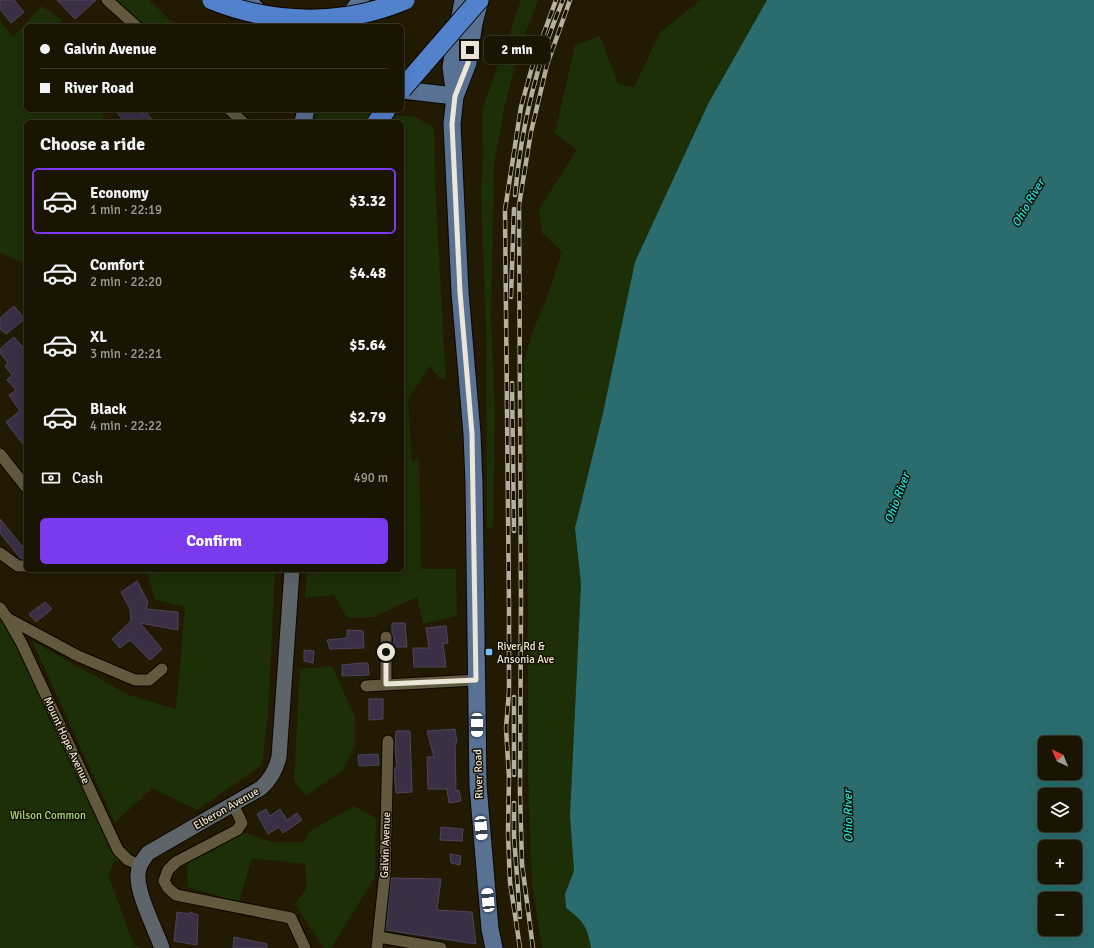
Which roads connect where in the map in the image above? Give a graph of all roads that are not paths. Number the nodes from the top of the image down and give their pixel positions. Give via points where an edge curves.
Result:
1 (107, 0) edge
2 (212, 0) edge
3 (247, 0) edge
4 (361, 0) edge
5 (405, 0) edge
6 (463, 0) edge
7 (479, 0) edge
8 (134, 24) edge
9 (271, 24) edge
10 (343, 24) edge
11 (404, 88) edge
12 (404, 90) edge
13 (455, 96) junction
14 (232, 112) edge
15 (241, 120) edge
16 (0, 454) edge
17 (24, 484) edge
18 (0, 553) edge
19 (24, 566) edge
20 (292, 572) edge
21 (0, 608) edge
22 (8, 619) junction
23 (386, 637) dead end
24 (162, 669) dead end
25 (476, 680) junction
26 (386, 684) junction
27 (366, 686) dead end
28 (388, 741) dead end
29 (233, 804) junction
30 (140, 865) junction
31 (378, 943) edge
32 (162, 948) edge
33 (305, 948) edge
34 (441, 948) edge
35 (494, 948) edge

1 - 8 street
2 - 5 highway, bridge via 250,12 304,20 354,15
3 - 9 main road
4 - 10 main road
6 - 13 main road, River Road via 451,67
7 - 11 highway, bridge
7 - 13 main road, River Road via 468,63
12 - 13 main road
13 - 25 main road, River Road via 452,124 453,179 474,483
14 - 15 street
16 - 17 street
18 - 19 street via 18,566
20 - 29 street, Elberon Avenue via 279,757 275,772 269,781
21 - 22 street, Mount Hope Avenue
22 - 24 street via 66,650 135,680 149,680
22 - 30 street, Mount Hope Avenue via 118,850 128,860
23 - 26 street
25 - 26 street
25 - 35 main road, River Road via 478,785 490,928
26 - 27 street
28 - 31 street, Galvin Avenue via 385,872
29 - 30 street, Elberon Avenue via 148,853
29 - 33 street via 242,822 237,830 176,862 168,870 164,881 176,895 291,918
30 - 32 street via 138,876 142,897
31 - 34 street

